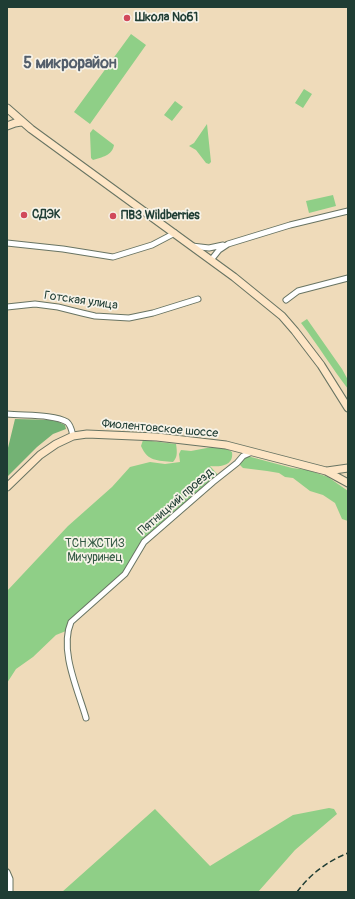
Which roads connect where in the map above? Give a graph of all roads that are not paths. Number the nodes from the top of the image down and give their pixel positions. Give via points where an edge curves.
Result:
1 (7, 108) edge
2 (15, 115) junction
3 (22, 122) junction
4 (8, 126) edge
5 (348, 211) edge
6 (174, 233) junction
7 (7, 243) edge
8 (228, 244) junction
9 (192, 246) junction
10 (211, 260) junction
11 (348, 278) edge
12 (198, 299) dead end
13 (286, 300) dead end
14 (7, 307) edge
15 (348, 408) edge
16 (7, 414) edge
17 (73, 436) junction
18 (253, 451) junction
19 (348, 468) edge
20 (326, 471) junction
21 (348, 483) edge
22 (7, 487) edge
23 (86, 718) dead end
24 (7, 872) edge
25 (10, 892) edge

1 - 2 main road
2 - 3 main road
2 - 4 main road
3 - 4 main road
3 - 6 main road
5 - 8 street
6 - 7 street via 152,245 113,257
6 - 9 main road
8 - 9 street via 209,248
8 - 10 street
9 - 10 main road
10 - 15 main road via 282,316 321,365
11 - 13 street via 298,291
12 - 14 street, Готская улица via 129,318 96,316 35,304
16 - 17 street via 54,418 68,423
17 - 18 main road, Фиолентовское шоссе via 86,434 157,437 226,445
17 - 22 main road, Фиолентовское шоссе via 40,455
18 - 20 main road, Фиолентовское шоссе
18 - 23 street, Пятницкий проезд via 243,456 144,542 125,574 71,622 67,632 69,663
19 - 20 main road, Фиолентовское шоссе
20 - 21 main road, Фиолентовское шоссе
24 - 25 street via 10,878

